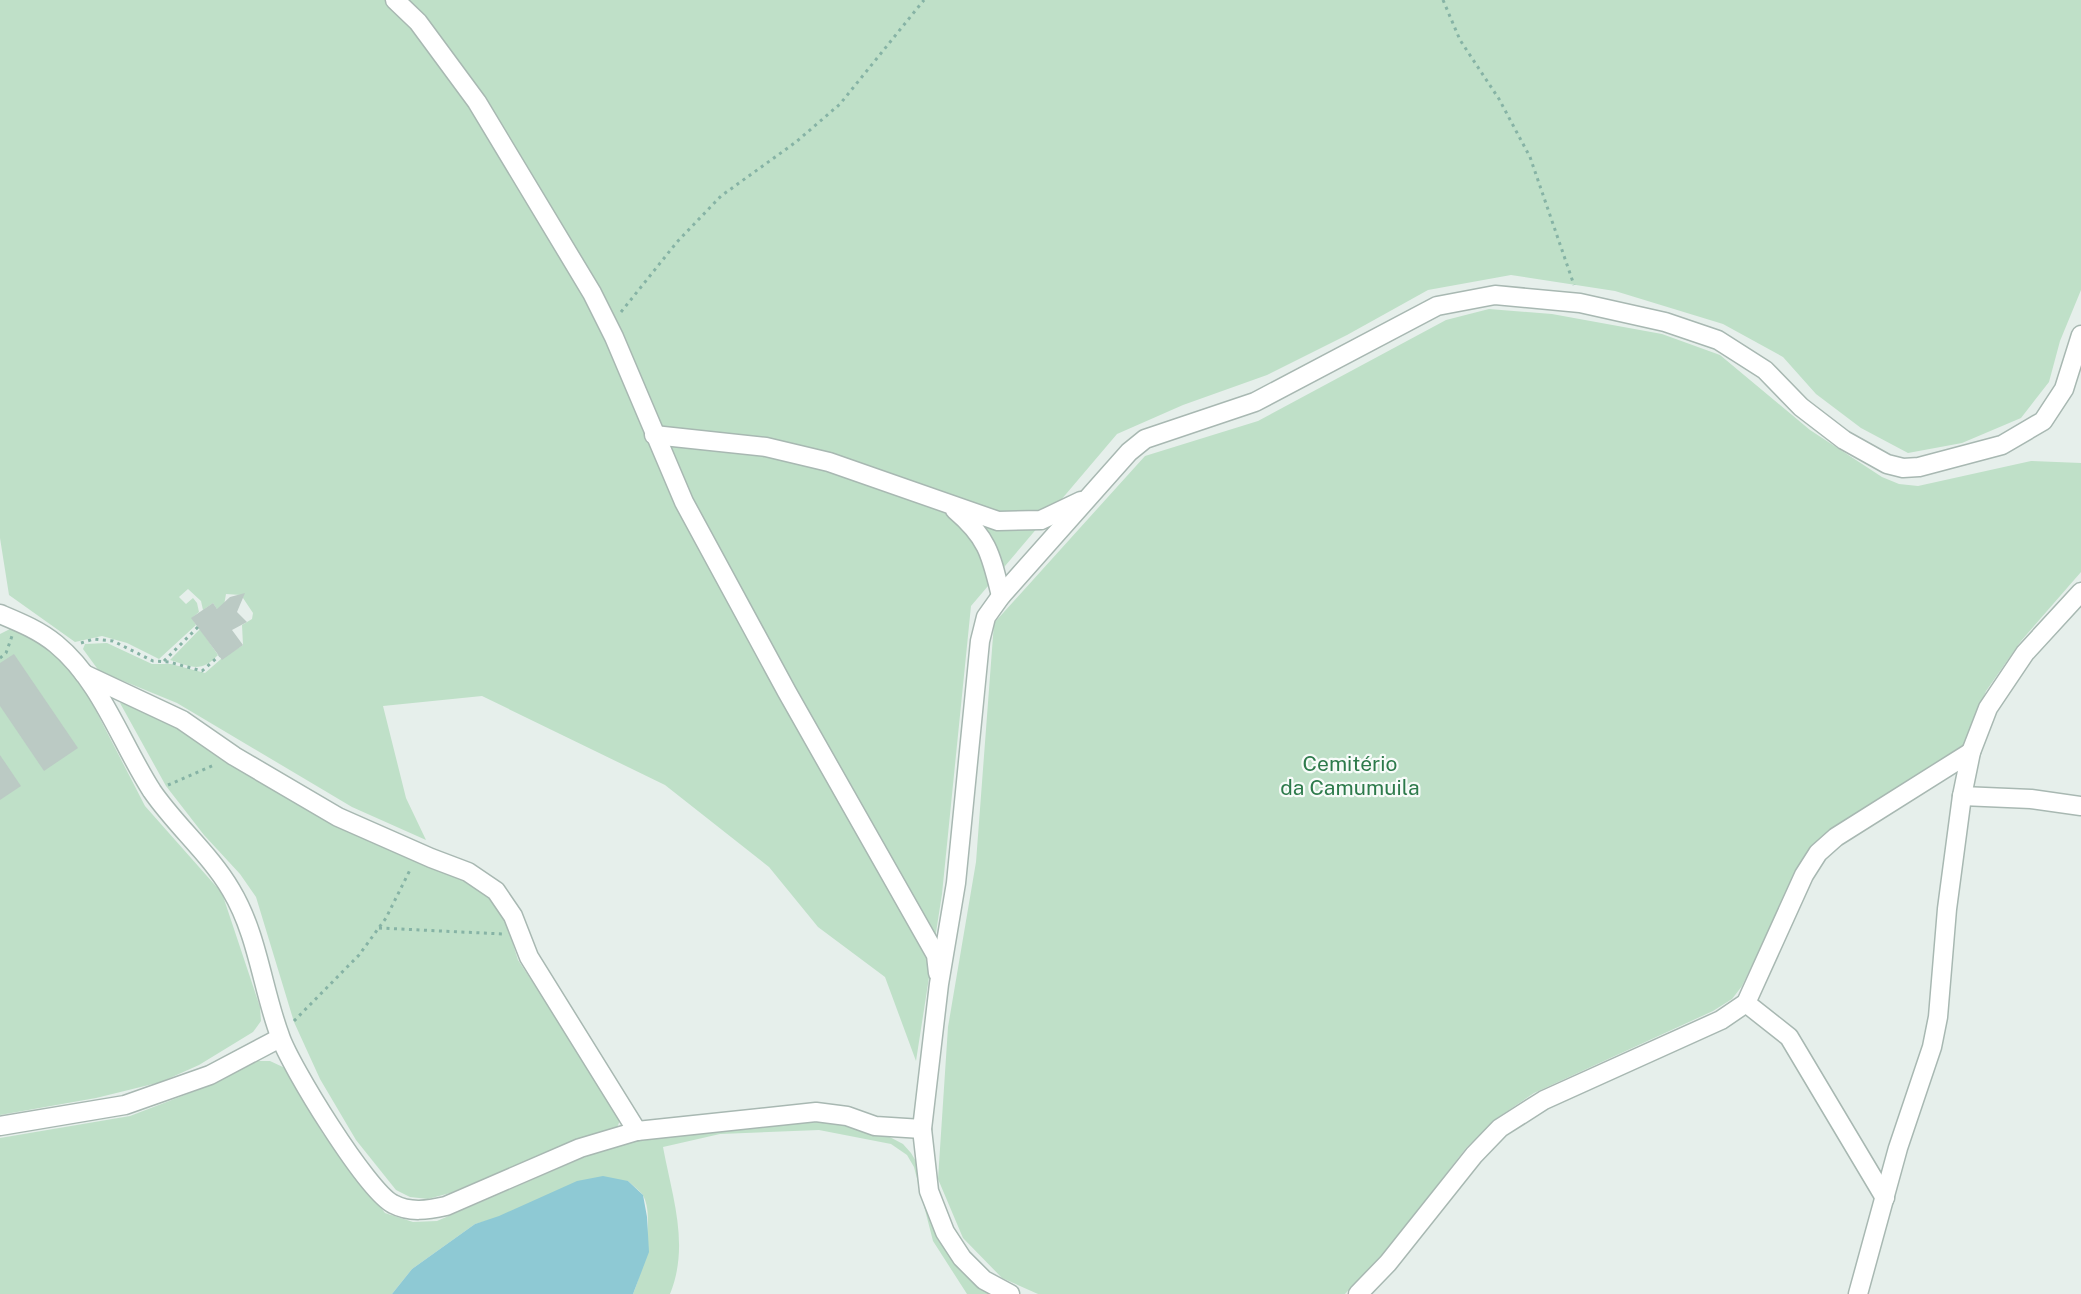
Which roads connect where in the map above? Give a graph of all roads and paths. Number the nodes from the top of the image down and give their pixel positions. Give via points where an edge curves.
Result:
1 (395, 0) edge
2 (924, 0) edge
3 (1443, 0) edge
4 (1580, 303) junction
5 (609, 328) junction
6 (2081, 335) edge
7 (654, 435) junction
8 (1088, 498) junction
9 (950, 506) junction
10 (2081, 592) edge
11 (1000, 596) junction
12 (0, 614) edge
13 (198, 627) dead end
14 (79, 645) dead end
15 (6, 653) dead end
16 (219, 656) dead end
17 (9, 657) dead end
18 (164, 661) junction
19 (84, 674) junction
20 (1971, 752) junction
21 (234, 756) junction
22 (153, 792) junction
23 (1962, 795) junction
24 (2081, 806) edge
25 (418, 853) junction
26 (379, 928) junction
27 (520, 935) junction
28 (939, 984) junction
29 (1746, 1004) junction
30 (280, 1038) junction
31 (0, 1126) edge
32 (922, 1129) junction
33 (638, 1131) junction
34 (1885, 1198) junction
35 (1010, 1294) edge
36 (1358, 1294) edge
37 (1858, 1294) edge

1 - 5 street via 418,22 477,102
2 - 5 path via 840,104 721,196 677,242
3 - 4 path via 1460,40 1499,99 1530,157
4 - 6 street via 1665,322 1718,340 1765,370 1801,407 1844,440 1887,464 1904,468 2002,445 2043,421 2064,389
4 - 8 street via 1495,294 1437,306 1255,402 1145,439
5 - 7 street
7 - 9 street via 766,447 830,462 919,491
7 - 28 street via 684,502 764,650 936,955
8 - 9 street via 1041,520 998,520
8 - 11 street
9 - 11 street via 976,528 991,558
10 - 20 street via 2025,653 1988,708
11 - 28 street via 986,617 980,641 956,883
12 - 19 street via 33,628 56,644
13 - 18 path
14 - 18 path via 103,639 122,644 153,661
15 - 17 path
16 - 18 path via 202,670
19 - 21 street via 182,720
19 - 22 street
20 - 23 street
20 - 29 street via 1836,837 1818,853 1804,875
21 - 22 path
21 - 25 street via 338,817
22 - 30 street via 231,889 248,924
23 - 24 street
23 - 34 street via 1938,1017
25 - 26 path
25 - 27 street via 468,872 496,891 513,915
26 - 27 path
26 - 30 path via 359,955
27 - 33 street via 529,957
28 - 32 street
29 - 34 street via 1789,1037
29 - 36 street via 1721,1020 1544,1100 1500,1128
30 - 31 street via 210,1075 124,1105
30 - 33 street via 332,1130 391,1204 410,1210 446,1206 580,1148
32 - 33 street via 874,1126 847,1116 816,1112
32 - 35 street via 930,1191 945,1232 962,1258 984,1280
34 - 37 street

